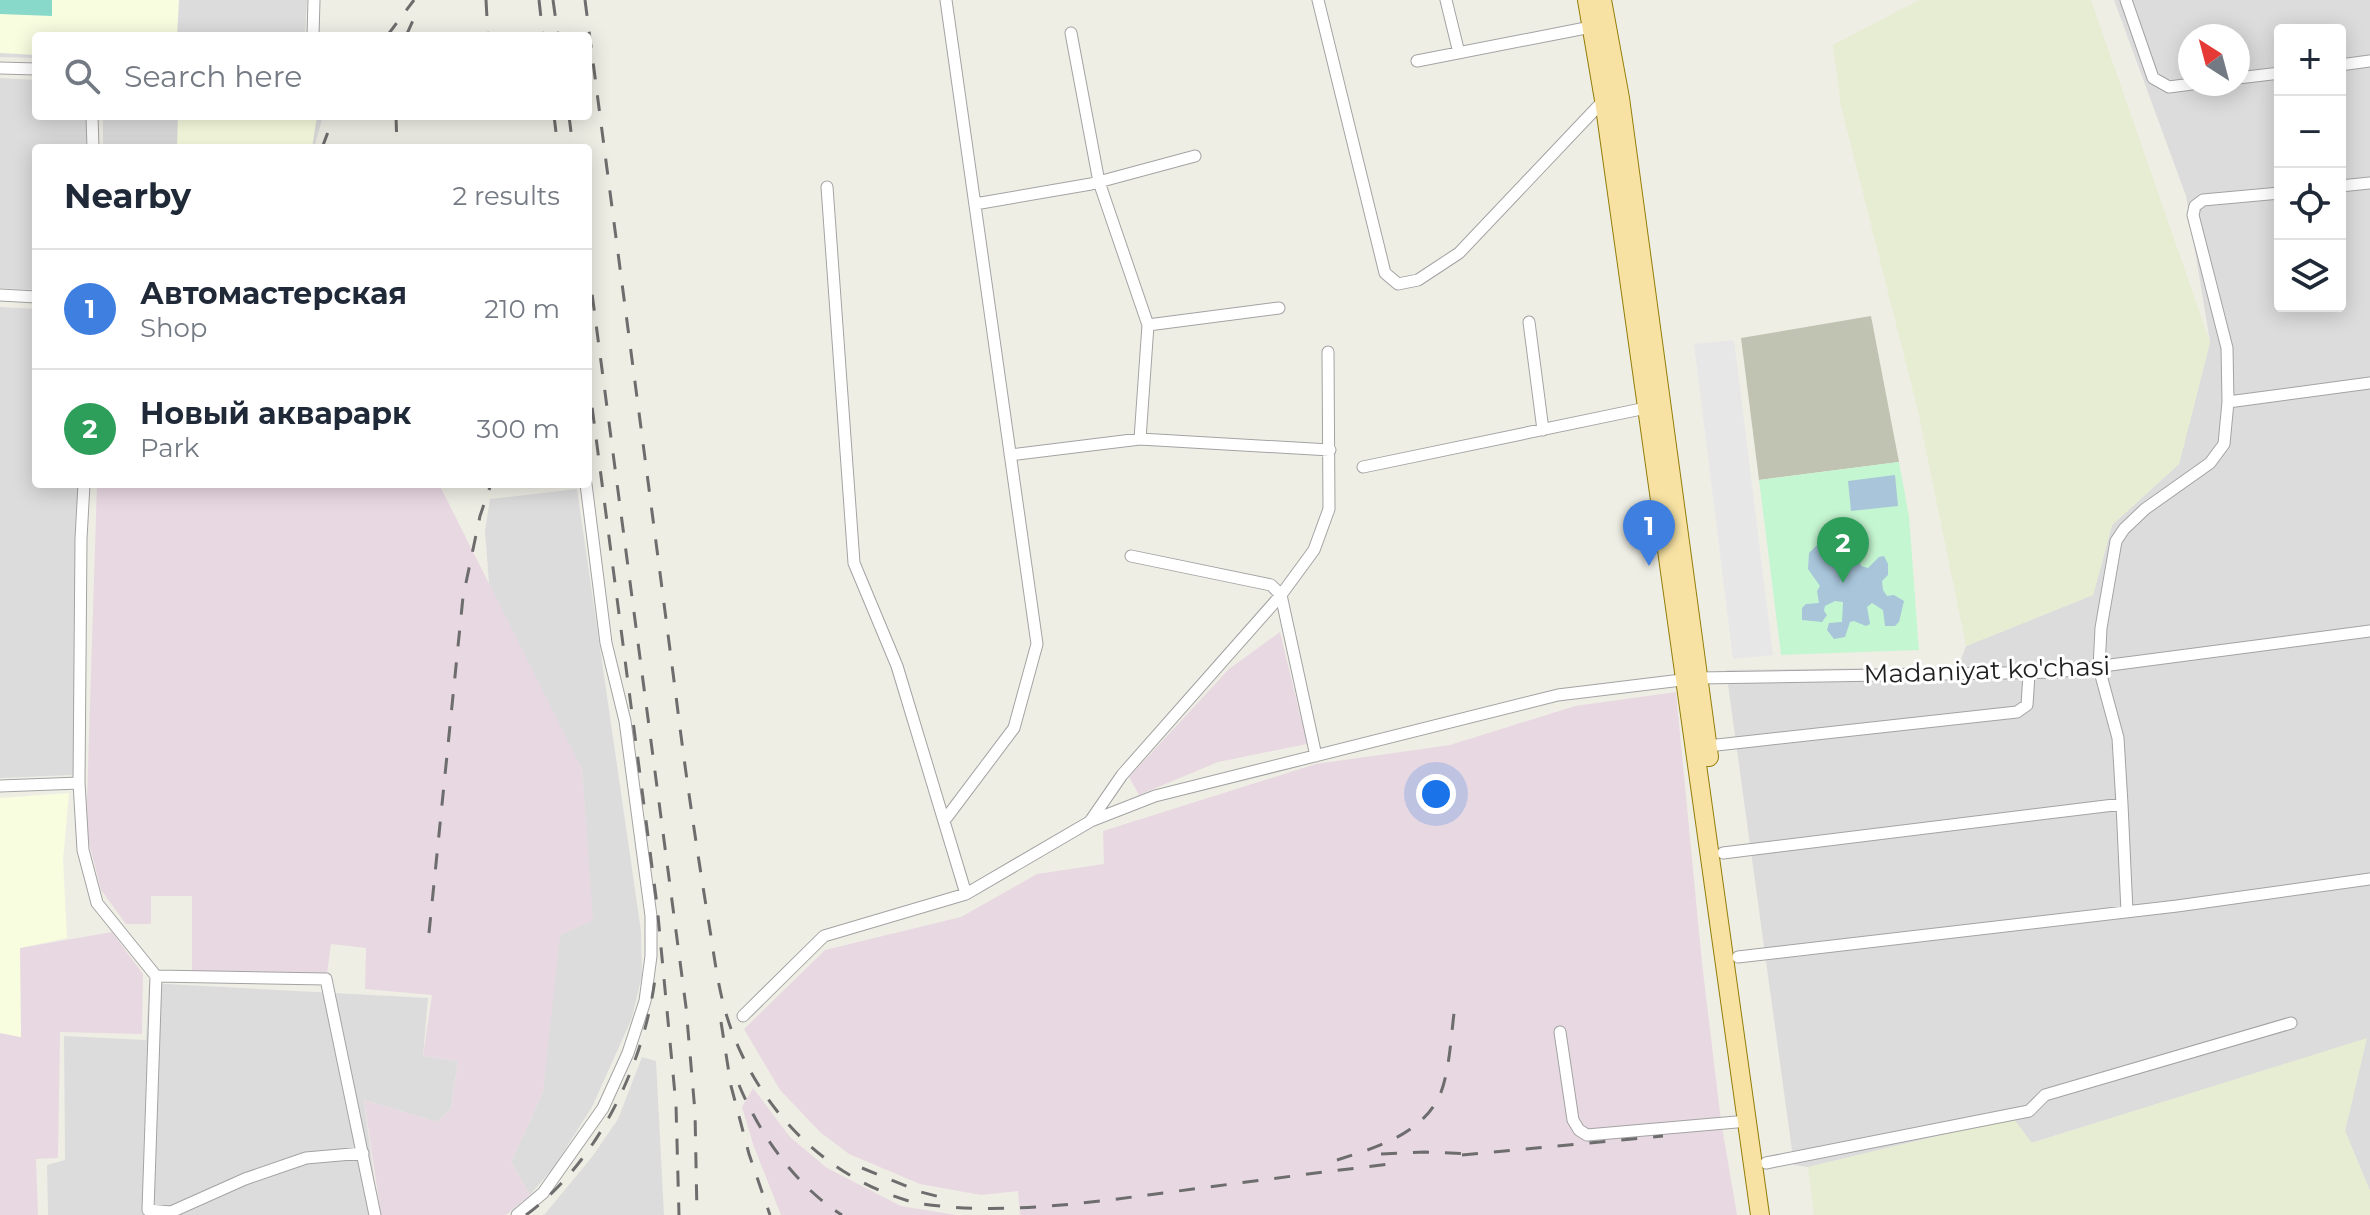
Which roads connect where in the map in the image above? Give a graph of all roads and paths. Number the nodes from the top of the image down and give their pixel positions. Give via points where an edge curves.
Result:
1 (314, 0) edge
2 (946, 0) edge
3 (1318, 0) edge
4 (1446, 0) edge
5 (1587, 0) edge
6 (1602, 0) edge
7 (2126, 0) edge
8 (1598, 26) junction
9 (313, 32) edge
10 (1071, 33) dead end
11 (1459, 53) junction
12 (1417, 61) dead end
13 (2370, 61) edge
14 (2346, 64) edge
15 (0, 68) edge
16 (32, 69) edge
17 (2274, 74) edge
18 (2250, 77) edge
19 (2178, 86) edge
20 (1604, 100) junction
21 (92, 120) edge
22 (93, 144) edge
23 (1195, 156) dead end
24 (1099, 182) junction
25 (2370, 183) edge
26 (2346, 185) edge
27 (827, 187) dead end
28 (2274, 194) edge
29 (975, 204) junction
30 (0, 295) edge
31 (32, 297) edge
32 (1279, 308) dead end
33 (1529, 322) dead end
34 (1148, 325) junction
35 (1328, 352) dead end
36 (2370, 383) edge
37 (2228, 402) junction
38 (1646, 408) junction
39 (1543, 430) junction
40 (1140, 439) junction
41 (1330, 450) junction
42 (1010, 455) junction
43 (1363, 467) dead end
44 (84, 488) edge
45 (587, 488) edge
46 (1131, 556) dead end
47 (1281, 595) junction
48 (2370, 631) edge
49 (2099, 668) junction
50 (2029, 674) junction
51 (1691, 678) junction
52 (1708, 746) junction
53 (1316, 756) junction
54 (79, 783) junction
55 (0, 786) edge
56 (2122, 804) junction
57 (944, 821) junction
58 (1091, 821) junction
59 (1723, 853) junction
60 (2370, 879) edge
61 (966, 894) junction
62 (2127, 912) junction
63 (1738, 957) junction
64 (156, 976) junction
65 (743, 1016) dead end
66 (2291, 1023) dead end
67 (1560, 1032) dead end
68 (1748, 1121) junction
69 (363, 1153) junction
70 (1766, 1163) junction
71 (375, 1215) edge
72 (517, 1215) edge
73 (1760, 1215) edge
74 (1773, 1215) edge

1 - 9 street
2 - 29 street
3 - 20 street via 1385,273 1398,284 1418,280 1459,253
4 - 11 street
5 - 8 main road
6 - 8 main road
7 - 19 street via 2153,78
8 - 11 street
8 - 20 main road
8 - 51 main road via 1620,98
10 - 24 street
11 - 12 street
13 - 14 street
15 - 16 street
17 - 18 street
20 - 38 main road
21 - 22 street
23 - 24 street
24 - 29 street
24 - 34 street
25 - 26 street
27 - 57 street via 854,563 897,666
28 - 37 street via 2203,200 2193,215 2227,348
29 - 42 street
30 - 31 street
32 - 34 street
33 - 39 street
34 - 40 street
35 - 41 street
36 - 37 street
37 - 49 street via 2224,444 2210,463 2145,509 2116,541
38 - 39 street
38 - 51 main road
39 - 43 street
40 - 41 street
40 - 42 street
41 - 47 street via 1329,509 1314,550
42 - 57 street via 1037,644 1014,728
44 - 54 street
45 - 72 street via 606,643 625,721 651,916 651,956 645,1001 603,1108 543,1193
46 - 47 street via 1271,585
47 - 53 street
47 - 58 street via 1122,775
48 - 49 street, Madaniyat ko'chasi
49 - 50 street, Madaniyat ko'chasi
49 - 56 street via 2118,738
50 - 51 street, Madaniyat ko'chasi
50 - 52 street via 2027,705 2017,712
51 - 52 main road
51 - 53 street, Madaniyat ko'chasi via 1558,695
51 - 68 main road
52 - 59 main road
53 - 58 street, Madaniyat ko'chasi via 1155,796
54 - 55 street
54 - 64 street via 83,850 97,903
56 - 59 street
56 - 62 street
57 - 61 street
58 - 61 street, Madaniyat ko'chasi
59 - 63 main road
60 - 62 street
61 - 65 street, Madaniyat ko'chasi via 824,936
62 - 63 street
63 - 70 main road
64 - 69 street via 326,979
64 - 69 street via 148,1210 171,1212 306,1158
66 - 70 street via 2045,1095 2029,1111
67 - 68 street via 1573,1120 1587,1135
68 - 73 main road
69 - 71 street
70 - 74 main road

